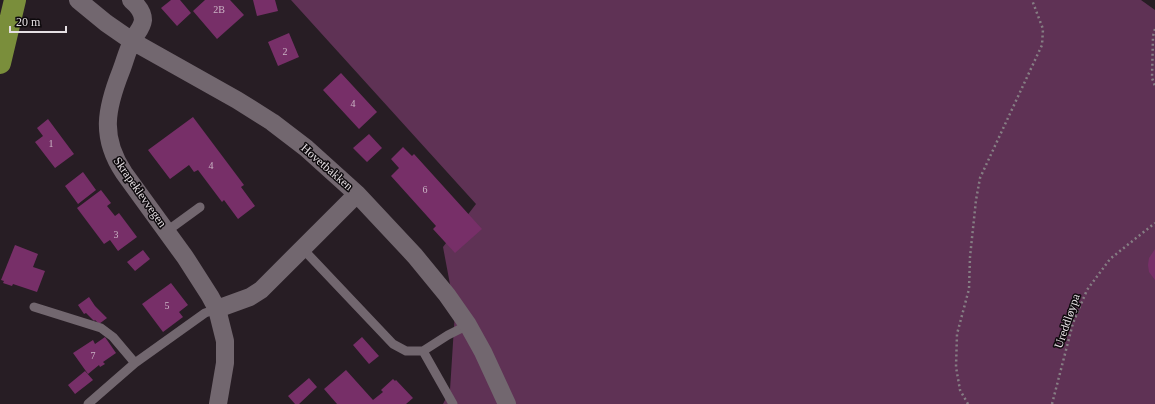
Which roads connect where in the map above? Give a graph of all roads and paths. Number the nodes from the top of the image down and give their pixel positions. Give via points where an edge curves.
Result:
1 (15, 0) edge
2 (78, 0) edge
3 (131, 0) edge
4 (1032, 0) edge
5 (1155, 30) edge
6 (132, 41) junction
7 (0, 63) edge
8 (1155, 86) edge
9 (357, 194) junction
10 (200, 207) dead end
11 (1155, 223) edge
12 (167, 231) junction
13 (302, 248) junction
14 (34, 308) dead end
15 (217, 309) junction
16 (468, 325) junction
17 (423, 351) junction
18 (135, 363) junction
19 (88, 404) edge
20 (218, 404) edge
21 (453, 404) edge
22 (507, 404) edge
23 (968, 404) edge
24 (1052, 404) edge

1 - 7 highway
2 - 6 street, Hovetbakken
3 - 6 street, Skrapeklevvegen via 141,10 143,20
4 - 23 path via 1043,29 1042,45 980,178 976,200 969,289 957,334 956,367 960,390
5 - 8 path via 1152,78
6 - 9 street, Hovetbakken via 272,122 306,148
6 - 12 street, Skrapeklevvegen via 109,106 109,145 115,160
9 - 13 street
9 - 16 street, Hovetbakken via 415,256
10 - 12 lane
11 - 24 path, Ureddløypa via 1110,260 1087,290 1073,323
12 - 15 street, Skrapeklevvegen
13 - 15 street via 261,290 250,297
13 - 17 lane via 393,344 406,351
14 - 18 lane via 101,328 113,337
15 - 18 lane via 205,313
15 - 20 street, Skrapeklevvegen via 224,341 225,363
16 - 17 lane via 448,334
16 - 22 street, Hovetbakken
17 - 21 lane
18 - 19 lane

